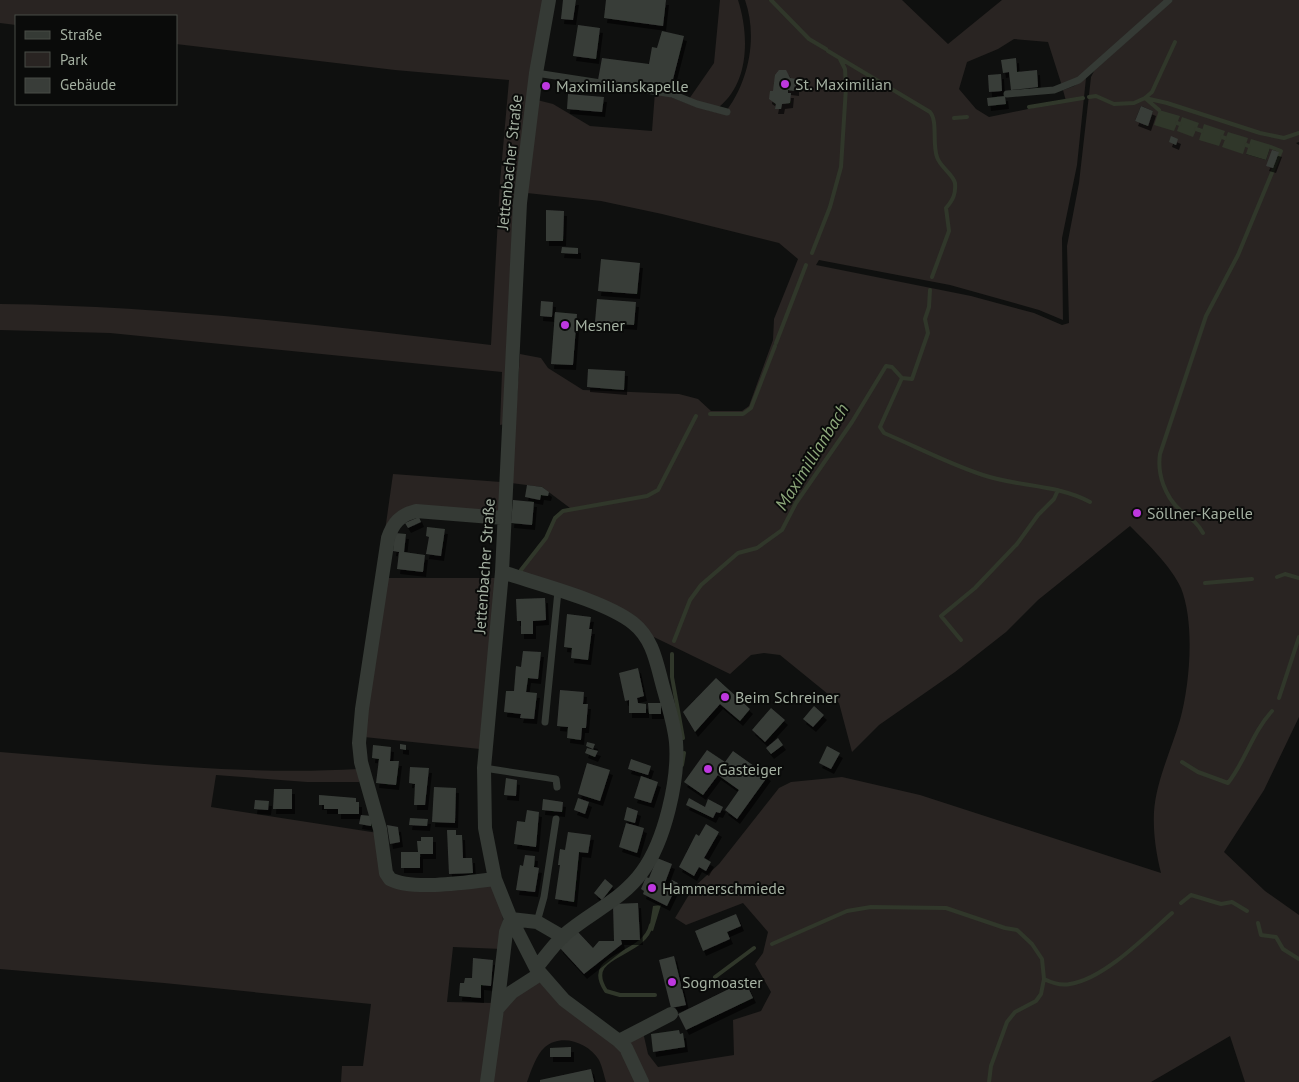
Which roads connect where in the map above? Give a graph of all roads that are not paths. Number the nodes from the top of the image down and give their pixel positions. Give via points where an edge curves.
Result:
1 (549, 0) edge
2 (1169, 0) edge
3 (536, 73) junction
4 (1007, 94) dead end
5 (727, 112) dead end
6 (504, 518) junction
7 (502, 572) junction
8 (558, 591) junction
9 (545, 722) dead end
10 (484, 768) junction
11 (557, 787) dead end
12 (556, 819) dead end
13 (495, 879) junction
14 (511, 919) junction
15 (537, 922) junction
16 (563, 937) junction
17 (538, 971) junction
18 (497, 1009) junction
19 (671, 1014) dead end
20 (619, 1041) junction
21 (487, 1082) edge
22 (642, 1082) edge

1 - 3 street, Jettenbacher Straße
2 - 4 lane via 1079,80 1054,90
3 - 5 lane via 672,94
3 - 6 street, Jettenbacher Straße via 520,203
6 - 7 street, Jettenbacher Straße
6 - 13 street via 416,511 394,524 388,538 359,743 361,762 380,829 386,873 390,879 439,884
7 - 8 street
7 - 10 street, Jettenbacher Straße
8 - 9 lane
8 - 16 street via 618,614 645,634 657,661 669,709 676,759 669,804 644,870 624,893
10 - 11 lane via 556,779
10 - 13 street, Jettenbacher Straße via 485,828
12 - 15 lane
13 - 14 street, Jettenbacher Straße
14 - 15 street
14 - 17 street, Jettenbacher Straße
14 - 18 street via 506,932
15 - 16 street
16 - 17 street
17 - 18 street
17 - 20 street, Jettenbacher Straße via 564,1000
18 - 21 street
19 - 20 street
20 - 22 street, Jettenbacher Straße via 626,1048

